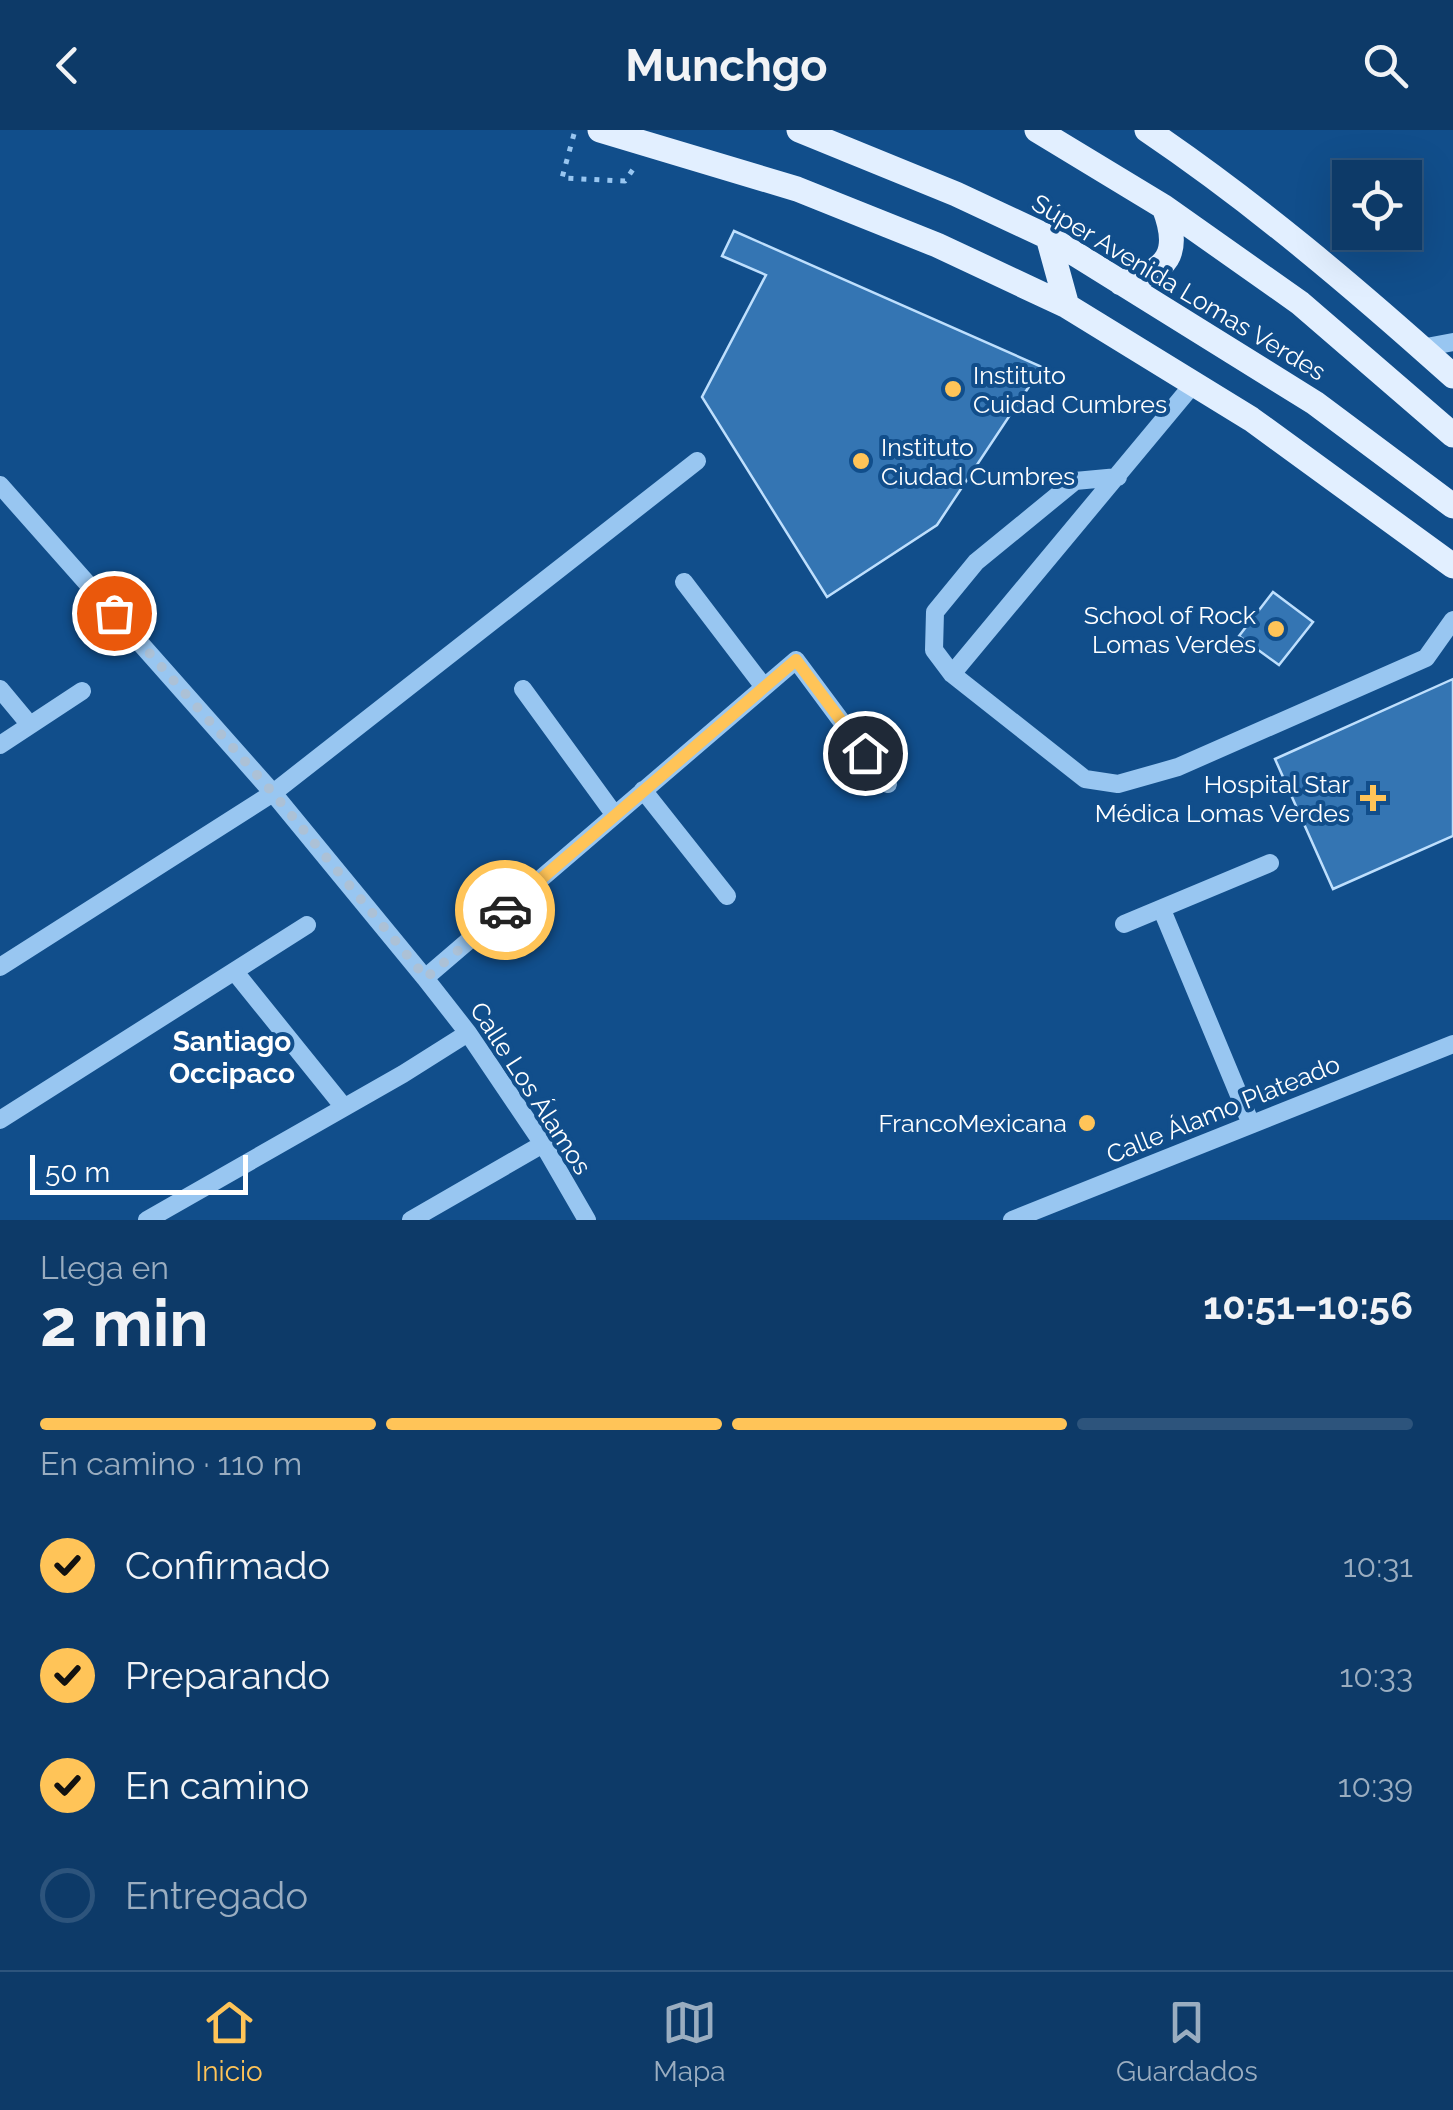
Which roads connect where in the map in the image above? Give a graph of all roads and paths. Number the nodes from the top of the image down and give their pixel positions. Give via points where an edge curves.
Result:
1 (575, 130) edge
2 (600, 130) edge
3 (799, 130) edge
4 (1038, 130) edge
5 (1147, 130) edge
6 (650, 145) junction
7 (1164, 208) junction
8 (1048, 238) junction
9 (1121, 282) junction
10 (1067, 306) junction
11 (1453, 342) edge
12 (1421, 348) junction
13 (1453, 376) edge
14 (1195, 382) junction
15 (1453, 435) edge
16 (697, 461) dead end
17 (1118, 477) junction
18 (3, 493) edge
19 (1453, 506) edge
20 (1453, 566) edge
21 (684, 582) dead end
22 (1453, 620) edge
23 (952, 674) junction
24 (764, 687) junction
25 (0, 689) edge
26 (523, 689) dead end
27 (82, 691) dead end
28 (30, 725) junction
29 (0, 745) edge
30 (888, 784) dead end
31 (643, 790) junction
32 (273, 793) junction
33 (614, 814) junction
34 (1270, 864) dead end
35 (728, 896) dead end
36 (1162, 910) junction
37 (1124, 924) dead end
38 (308, 925) dead end
39 (0, 967) edge
40 (235, 972) junction
41 (426, 978) junction
42 (468, 1033) junction
43 (1453, 1044) edge
44 (343, 1106) junction
45 (0, 1120) edge
46 (1251, 1124) junction
47 (543, 1144) junction
48 (146, 1220) edge
49 (411, 1220) edge
50 (586, 1220) edge
51 (1012, 1220) edge

1 - 6 path via 562,178 625,181
2 - 6 main road
3 - 8 main road, Súper Avenida Lomas Verdes
4 - 7 main road, Súper Avenida Lomas Verdes
5 - 12 main road via 1289,236
6 - 10 main road via 797,189
7 - 9 main road via 1173,232 1170,252 1143,277
7 - 15 main road, Súper Avenida Lomas Verdes via 1300,303
8 - 9 main road, Súper Avenida Lomas Verdes
8 - 10 main road
9 - 19 main road, Súper Avenida Lomas Verdes via 1315,403
10 - 14 main road
11 - 12 street
12 - 13 main road
14 - 17 street
14 - 20 main road
16 - 32 street
17 - 23 street
17 - 23 street via 1075,481 976,562 935,612 934,650
18 - 32 street, Calle Los Álamos
21 - 24 street
22 - 23 street via 1426,658 1178,767 1118,784 1085,779
24 - 30 street via 796,660
24 - 31 street
25 - 28 street
26 - 33 street
27 - 28 street
28 - 29 street
31 - 33 street
31 - 35 street
32 - 39 street
32 - 41 street, Calle Los Álamos
33 - 41 street
34 - 36 street
36 - 37 street
36 - 46 street
38 - 40 street
40 - 44 street
40 - 45 street
41 - 42 street, Calle Los Álamos
42 - 44 street
42 - 47 street, Calle Los Álamos
43 - 46 street, Calle Álamo Plateado
44 - 48 street
46 - 51 street, Calle Álamo Plateado
47 - 49 street
47 - 50 street, Calle Los Álamos

